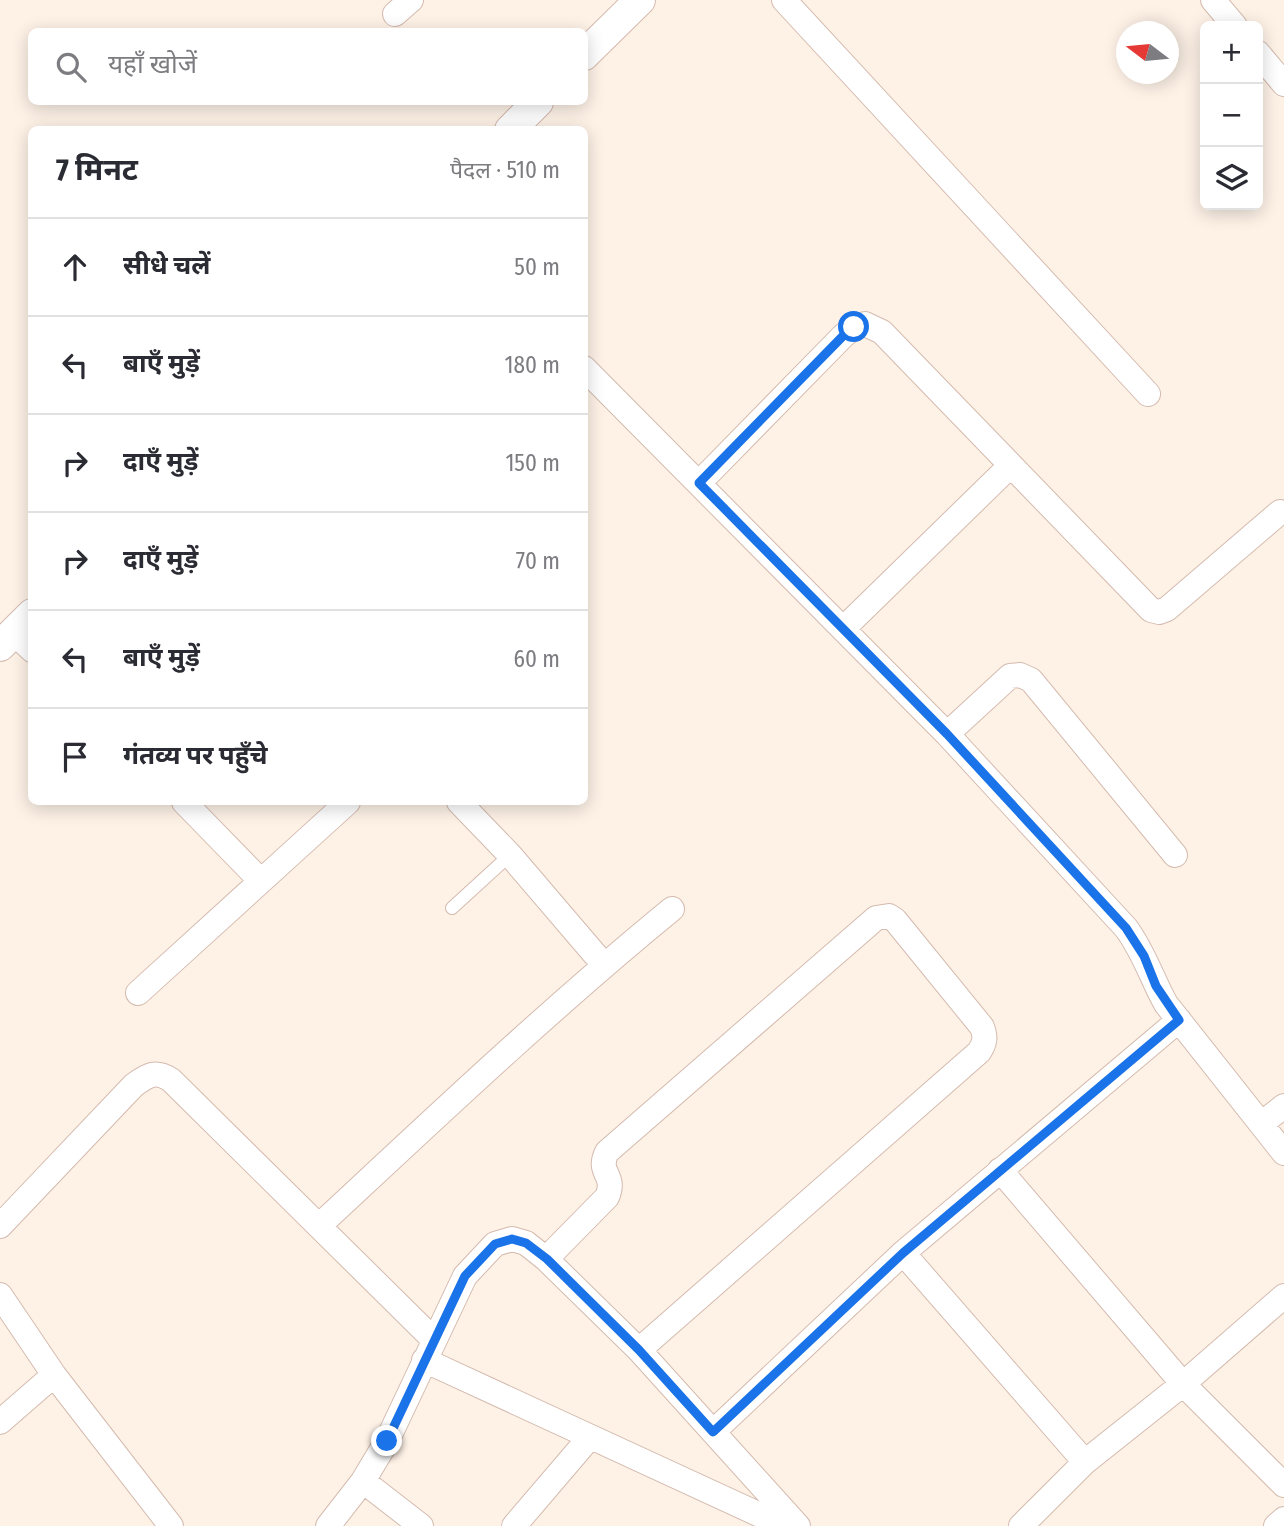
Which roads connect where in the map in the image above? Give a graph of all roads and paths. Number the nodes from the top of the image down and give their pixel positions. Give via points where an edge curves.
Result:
1 (640, 0) edge
2 (784, 0) edge
3 (1213, 0) edge
4 (1231, 21) edge
5 (588, 51) edge
6 (1263, 59) edge
7 (1284, 84) edge
8 (535, 105) edge
9 (514, 126) edge
10 (588, 372) edge
11 (1147, 394) dead end
12 (1010, 466) junction
13 (699, 483) junction
14 (1280, 512) dead end
15 (844, 628) junction
16 (947, 734) junction
17 (187, 805) edge
18 (340, 805) edge
19 (462, 805) edge
20 (510, 855) junction
21 (1175, 855) dead end
22 (261, 881) junction
23 (452, 908) dead end
24 (672, 909) dead end
25 (604, 965) junction
26 (138, 993) dead end
27 (1179, 1020) junction
28 (1284, 1106) edge
29 (1261, 1124) junction
30 (1284, 1153) edge
31 (1000, 1170) junction
32 (320, 1225) junction
33 (0, 1226) edge
34 (903, 1253) junction
35 (547, 1259) junction
36 (0, 1294) edge
37 (1284, 1296) edge
38 (428, 1350) junction
39 (639, 1350) junction
40 (54, 1375) junction
41 (1183, 1384) junction
42 (0, 1422) edge
43 (713, 1432) junction
44 (590, 1437) junction
45 (1085, 1462) junction
46 (363, 1481) junction
47 (1284, 1486) edge
48 (1284, 1519) edge
49 (171, 1526) edge
50 (328, 1526) edge
51 (421, 1526) edge
52 (514, 1526) edge
53 (784, 1526) edge
54 (798, 1526) edge
55 (1021, 1526) edge
56 (1276, 1526) edge

1 - 5 street
2 - 11 street
3 - 4 street
6 - 7 street
8 - 9 street
10 - 13 street
12 - 13 street via 882,332 865,324 843,336
12 - 14 street via 1143,604 1158,612
12 - 15 street
13 - 15 street
15 - 16 street
16 - 21 street via 1010,676 1031,680
16 - 27 street via 1126,928
17 - 22 street
18 - 22 street
19 - 20 street
20 - 23 lane
20 - 25 street
22 - 26 street
24 - 25 street
25 - 32 street
27 - 29 street
27 - 31 street
28 - 29 street
29 - 30 street
31 - 34 street
31 - 41 street
32 - 33 street via 171,1080 149,1074
32 - 38 street
34 - 43 street
34 - 45 street
35 - 38 street via 526,1243 512,1239 495,1244 465,1276
35 - 39 street
35 - 39 street via 607,1197 611,1188 603,1168 607,1152 876,919 889,916 895,920 982,1027 984,1046
36 - 40 street
37 - 41 street
38 - 44 street
38 - 46 street via 387,1441
39 - 43 street
40 - 42 street
40 - 49 street
41 - 45 street
41 - 47 street
43 - 54 street
44 - 52 street
44 - 53 street
45 - 55 street
46 - 50 street
46 - 51 street
48 - 56 street

